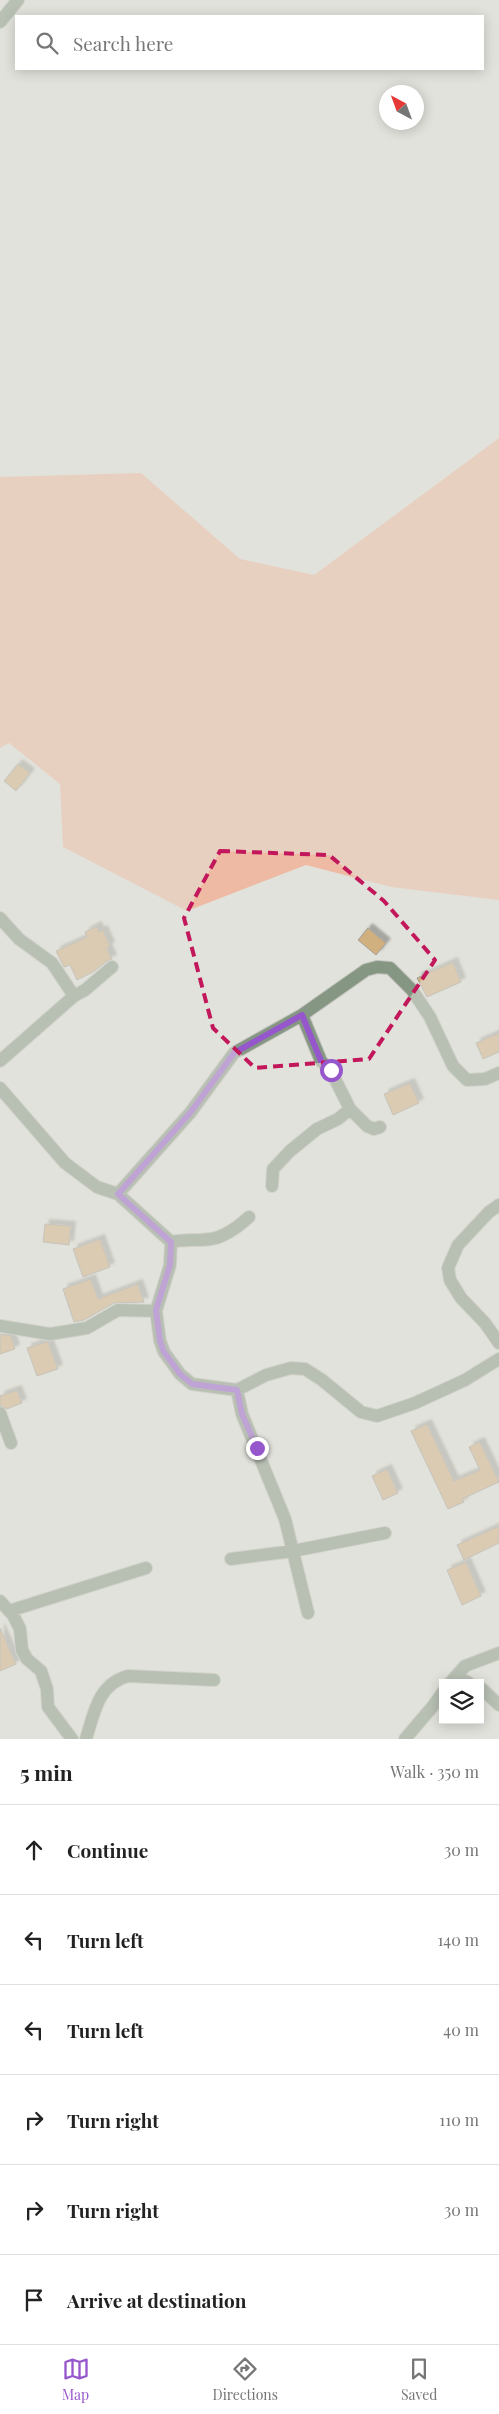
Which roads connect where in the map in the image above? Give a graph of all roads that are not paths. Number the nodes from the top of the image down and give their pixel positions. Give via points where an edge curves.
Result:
1 (18, 0) edge
2 (0, 22) edge
3 (0, 918) edge
4 (112, 967) dead end
5 (74, 996) junction
6 (302, 1015) junction
7 (0, 1061) edge
8 (499, 1073) edge
9 (0, 1088) edge
10 (350, 1109) junction
11 (380, 1127) dead end
12 (272, 1186) dead end
13 (118, 1194) junction
14 (499, 1206) edge
15 (249, 1217) dead end
16 (171, 1242) junction
17 (156, 1310) junction
18 (0, 1326) edge
19 (499, 1343) edge
20 (498, 1364) edge
21 (237, 1390) junction
22 (0, 1413) edge
23 (11, 1443) dead end
24 (385, 1533) dead end
25 (293, 1551) junction
26 (231, 1559) dead end
27 (146, 1568) dead end
28 (0, 1601) edge
29 (9, 1611) junction
30 (308, 1613) dead end
31 (499, 1653) edge
32 (453, 1679) edge
33 (214, 1680) dead end
34 (484, 1691) edge
35 (439, 1698) edge
36 (499, 1705) edge
37 (72, 1739) edge
38 (86, 1739) edge
39 (405, 1739) edge

1 - 2 street
3 - 5 street via 19,939 52,963
4 - 5 street
5 - 7 street
6 - 8 street via 366,970 390,968 412,990 430,1017 453,1066 462,1076 467,1080 485,1079
6 - 10 street via 321,1061 331,1070
6 - 13 street via 234,1053 172,1135
9 - 13 street via 65,1163 97,1187
10 - 11 street via 367,1126
10 - 12 street via 317,1129 290,1151 273,1169
13 - 16 street
14 - 19 street via 489,1212 458,1245 448,1268 450,1280 461,1298
15 - 16 street via 238,1227 212,1239 187,1238
16 - 17 street via 170,1265
17 - 18 street via 118,1310 87,1328 50,1334
17 - 21 street via 164,1352 180,1374 192,1384
20 - 21 street via 414,1404 377,1416 361,1412 305,1369 291,1368 266,1375
21 - 25 street via 242,1414 285,1519
22 - 23 street
24 - 25 street
25 - 26 street
25 - 30 street
27 - 29 street
28 - 29 street
29 - 37 street via 20,1629 22,1650 41,1671 48,1707
31 - 32 street via 473,1661
33 - 38 street via 119,1678 98,1698
34 - 36 street
35 - 39 street

